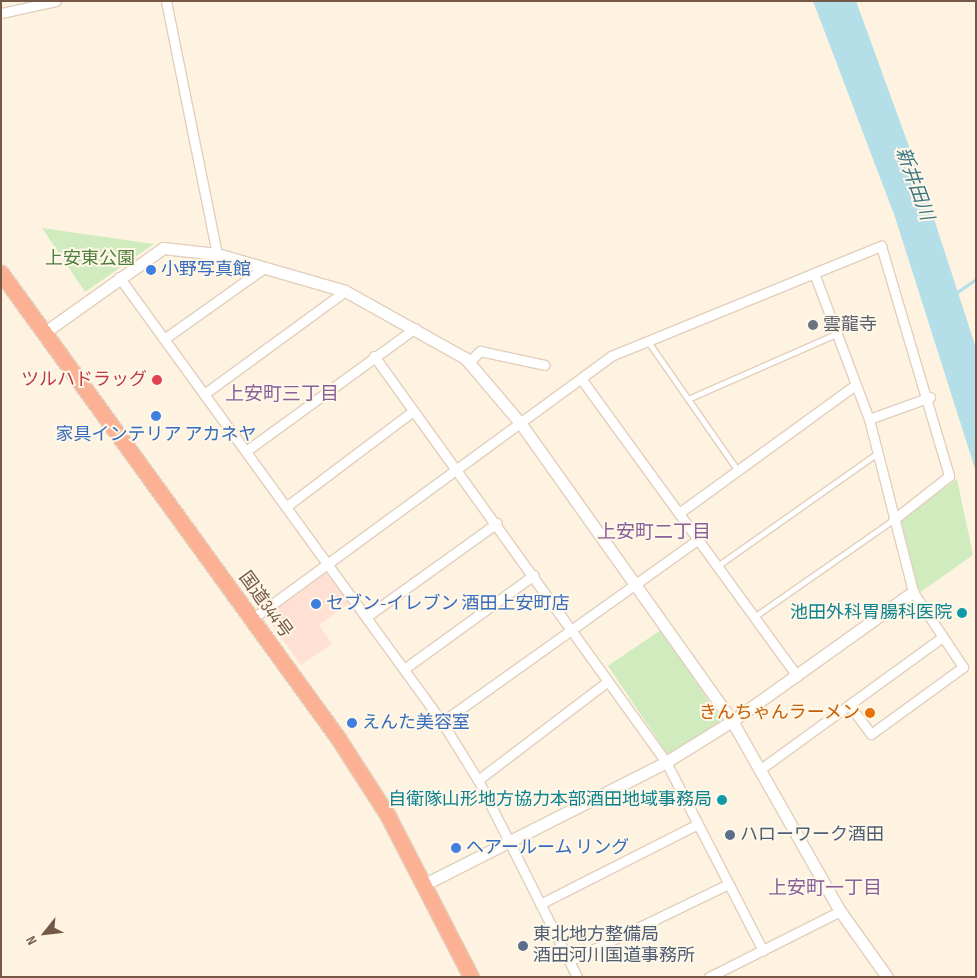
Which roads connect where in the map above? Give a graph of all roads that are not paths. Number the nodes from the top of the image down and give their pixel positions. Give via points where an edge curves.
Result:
1 (56, 1) edge
2 (166, 1) edge
3 (1, 13) edge
4 (217, 254) junction
5 (264, 268) junction
6 (1, 272) edge
7 (814, 273) junction
8 (119, 276) junction
9 (345, 291) junction
10 (415, 328) junction
11 (44, 332) junction
12 (836, 334) junction
13 (164, 339) junction
14 (648, 341) junction
15 (374, 356) junction
16 (469, 362) junction
17 (545, 365) dead end
18 (582, 380) junction
19 (855, 385) junction
20 (204, 394) junction
21 (930, 397) junction
22 (688, 399) junction
23 (413, 411) junction
24 (869, 419) junction
25 (521, 424) junction
26 (246, 451) junction
27 (876, 454) junction
28 (737, 469) junction
29 (459, 470) junction
30 (287, 506) junction
31 (679, 513) junction
32 (894, 520) junction
33 (497, 523) junction
34 (696, 542) junction
35 (329, 565) junction
36 (715, 568) junction
37 (534, 575) junction
38 (635, 585) junction
39 (913, 592) junction
40 (366, 616) junction
41 (753, 618) junction
42 (252, 619) junction
43 (573, 629) junction
44 (942, 637) junction
45 (404, 670) junction
46 (797, 676) junction
47 (608, 682) junction
48 (850, 706) junction
49 (732, 721) junction
50 (442, 722) junction
51 (666, 762) junction
52 (762, 768) junction
53 (478, 780) junction
54 (698, 824) junction
55 (510, 844) junction
56 (425, 884) junction
57 (728, 884) junction
58 (540, 904) junction
59 (840, 911) junction
60 (763, 950) junction
61 (569, 961) junction
62 (471, 977) edge
63 (578, 977) edge
64 (709, 977) edge
65 (887, 977) edge

1 - 3 street
2 - 4 street
4 - 5 street
4 - 8 street via 163,248
5 - 9 street
5 - 13 street
6 - 11 highway, 国道344号
7 - 12 street
7 - 14 street
7 - 21 street via 881,246
8 - 11 street
8 - 13 street
9 - 10 street
9 - 20 street
10 - 15 street
10 - 16 street
11 - 42 highway, 国道344号
12 - 19 street
12 - 22 lane
13 - 20 street
14 - 18 street via 611,356
14 - 22 lane
15 - 23 street
15 - 26 street
16 - 17 street via 480,351
16 - 25 street
18 - 25 street
18 - 31 street
19 - 24 street
19 - 28 street
20 - 26 street
21 - 24 street
21 - 32 street via 949,476
22 - 28 lane
23 - 29 street
23 - 30 street
24 - 27 street
25 - 29 street
25 - 38 street
26 - 30 street
27 - 32 street
27 - 36 lane
28 - 31 street
29 - 33 street
29 - 35 street
30 - 35 street
31 - 34 street
32 - 39 street
32 - 41 lane
33 - 37 street
33 - 40 street
34 - 36 street
34 - 38 street
35 - 40 street
35 - 42 street
36 - 41 street
37 - 43 street
37 - 45 street
38 - 43 street
38 - 49 street
39 - 44 street
39 - 46 street
40 - 45 street
41 - 46 street
42 - 56 highway, 国道344号 via 366,780
43 - 47 street
43 - 50 street
44 - 48 street
44 - 48 street via 963,667 871,734
45 - 50 street
46 - 49 street
47 - 51 street
47 - 53 street
48 - 52 street
49 - 51 street
49 - 52 street
50 - 53 street
51 - 54 street
51 - 55 street
52 - 59 street
53 - 55 street
54 - 57 street
54 - 58 street
55 - 56 street
55 - 58 street
56 - 62 highway, 国道344号
57 - 60 street
57 - 61 street
58 - 61 street
59 - 60 street
59 - 65 street
60 - 64 street
61 - 63 street

